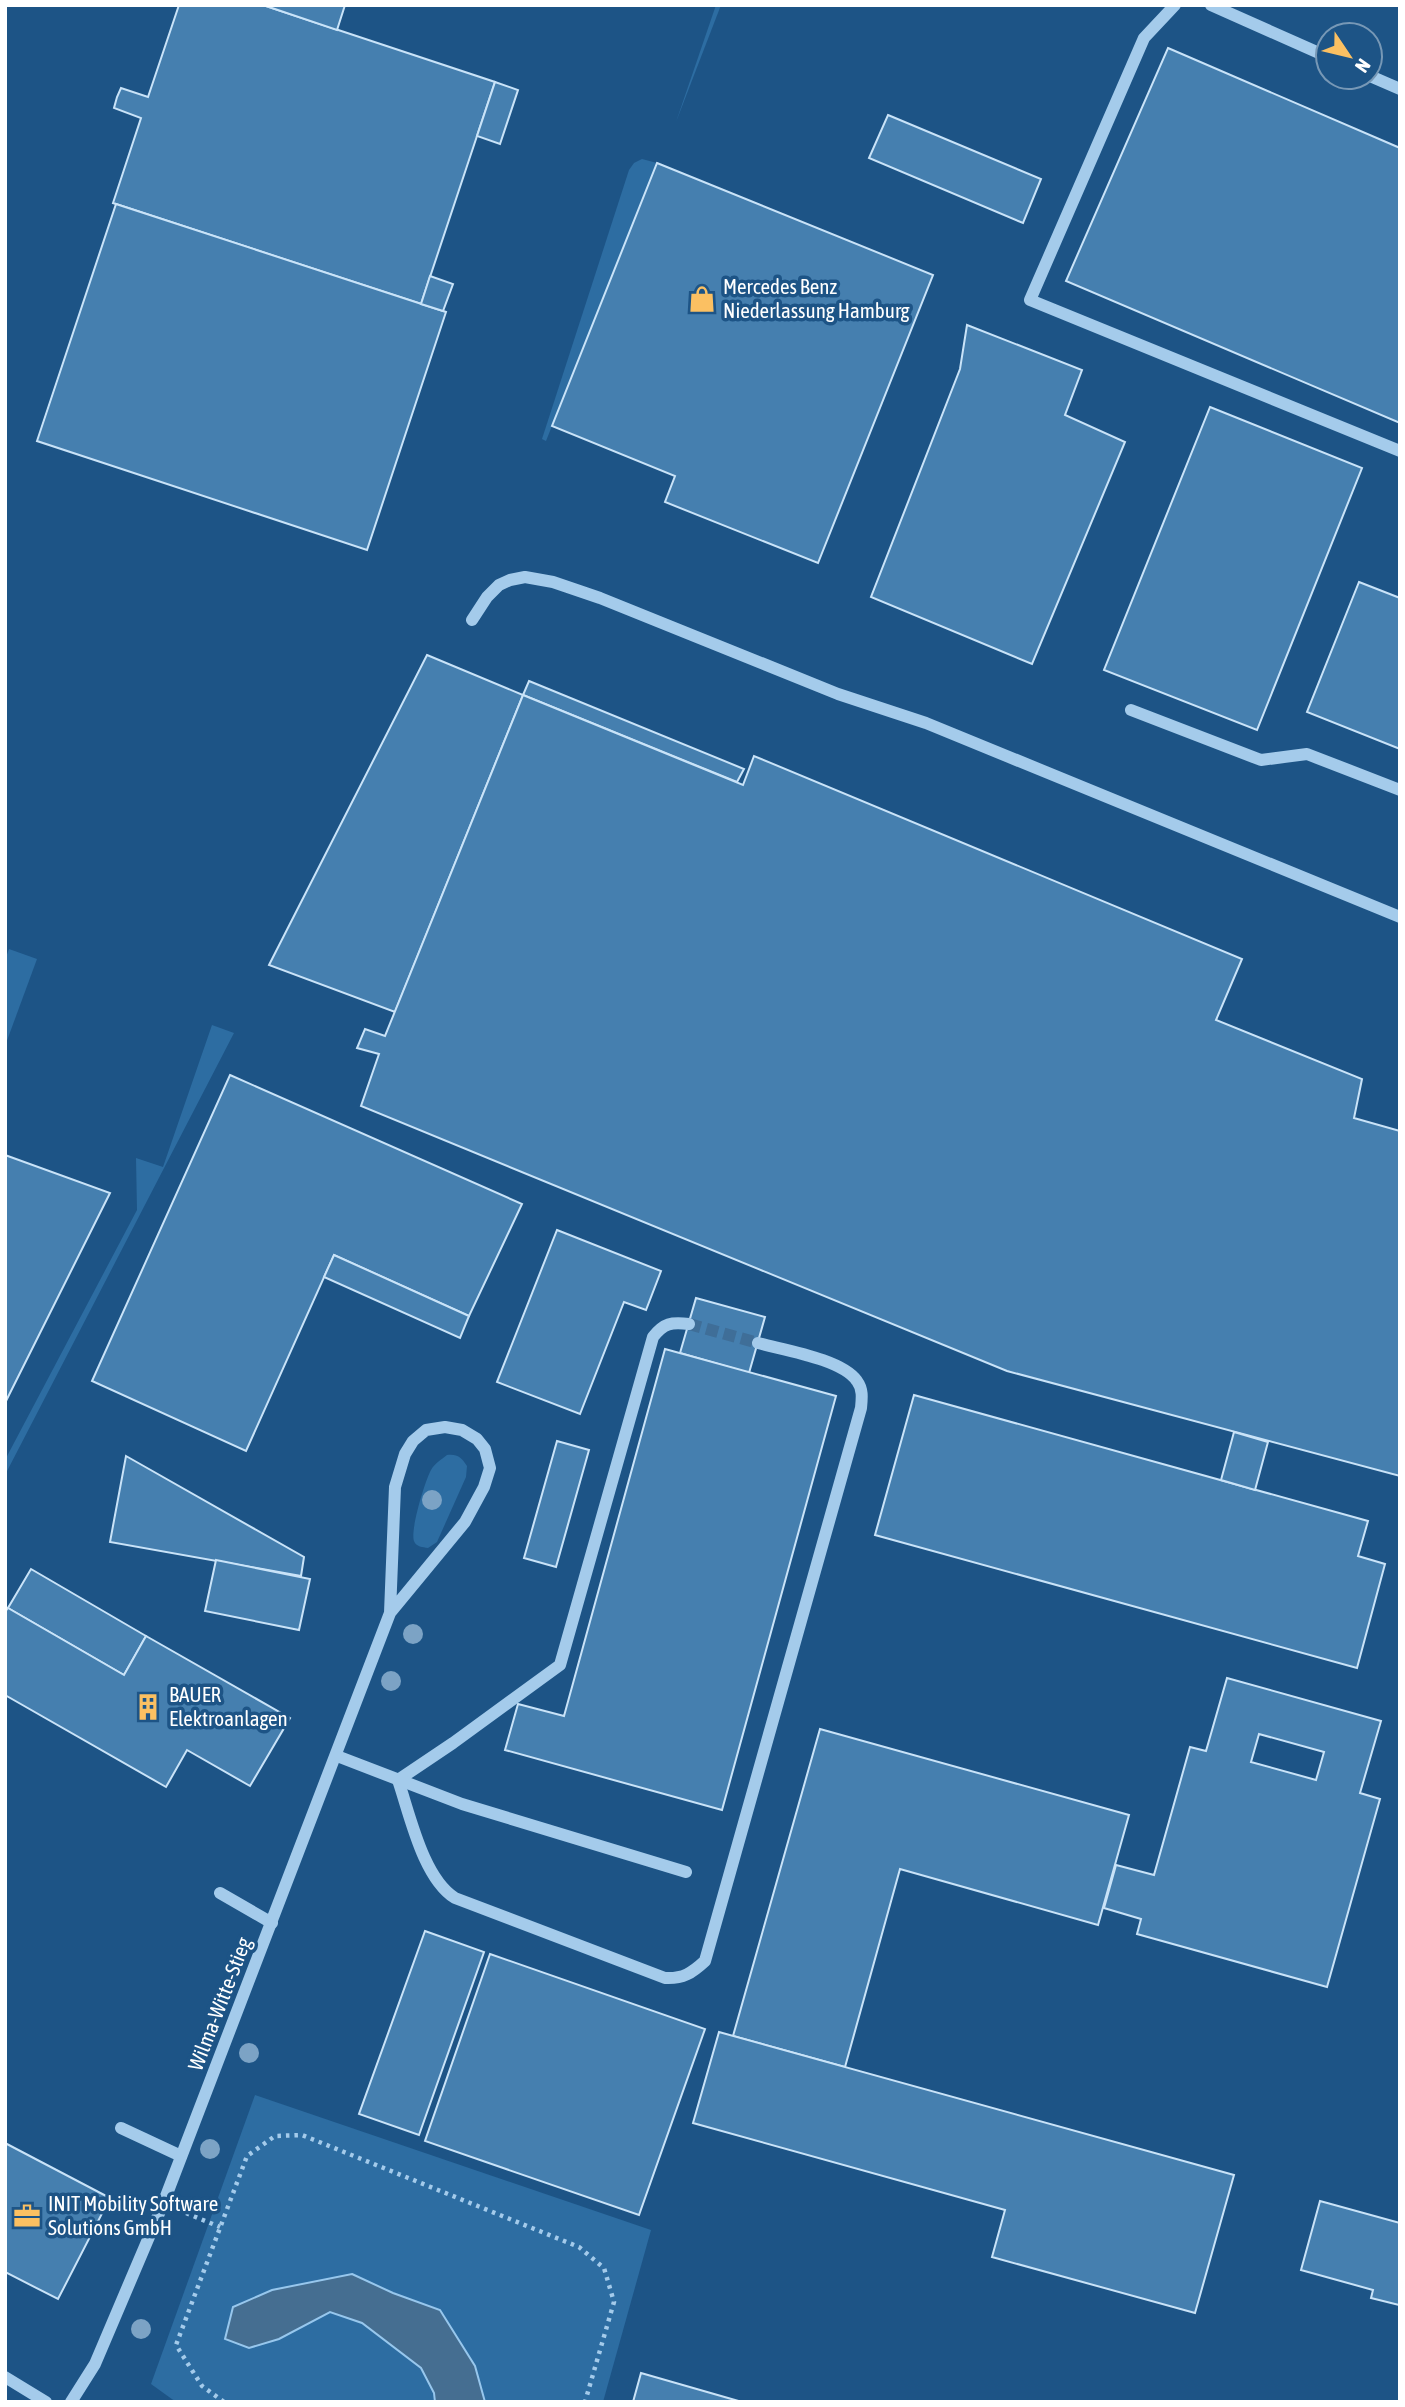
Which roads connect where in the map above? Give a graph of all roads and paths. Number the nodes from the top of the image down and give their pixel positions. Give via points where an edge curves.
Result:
1 (1175, 5) edge
2 (1210, 5) edge
3 (1314, 51) edge
4 (1400, 452) edge
5 (472, 620) dead end
6 (1131, 710) dead end
7 (1400, 790) edge
8 (1400, 917) edge
9 (689, 1324) tunnel mouth
10 (758, 1343) tunnel mouth
11 (390, 1613) junction
12 (337, 1756) junction
13 (398, 1780) junction
14 (685, 1872) dead end
15 (220, 1893) dead end
16 (272, 1923) junction
17 (121, 2128) dead end
18 (181, 2156) junction
19 (163, 2204) junction
20 (220, 2227) junction
21 (5, 2377) edge
22 (46, 2402) edge
23 (71, 2402) edge
24 (224, 2402) edge
25 (585, 2402) edge

1 - 4 street via 1144,38 1030,300
2 - 3 street
5 - 8 street via 499,585 525,577 553,582 838,694 926,723
6 - 7 street via 1261,760 1307,754
9 - 13 street via 671,1322 653,1337 560,1665
10 - 13 street via 850,1374 860,1387 862,1408 705,1961 692,1973 665,1978 455,1898 432,1873
11 - 11 street, Wilma-Witte-Stieg via 465,1522 484,1487 490,1468 485,1449 462,1430 426,1430 405,1454 395,1487
11 - 12 street, Wilma-Witte-Stieg
12 - 13 street
12 - 16 street, Wilma-Witte-Stieg
13 - 14 street
15 - 16 street
16 - 18 street, Wilma-Witte-Stieg
17 - 18 street
18 - 19 street, Wilma-Witte-Stieg
19 - 20 path
19 - 23 street, Wilma-Witte-Stieg via 95,2364
20 - 24 path via 176,2346 202,2386
20 - 25 path via 247,2156 275,2136 302,2135 579,2247 604,2268 614,2302
21 - 22 street

